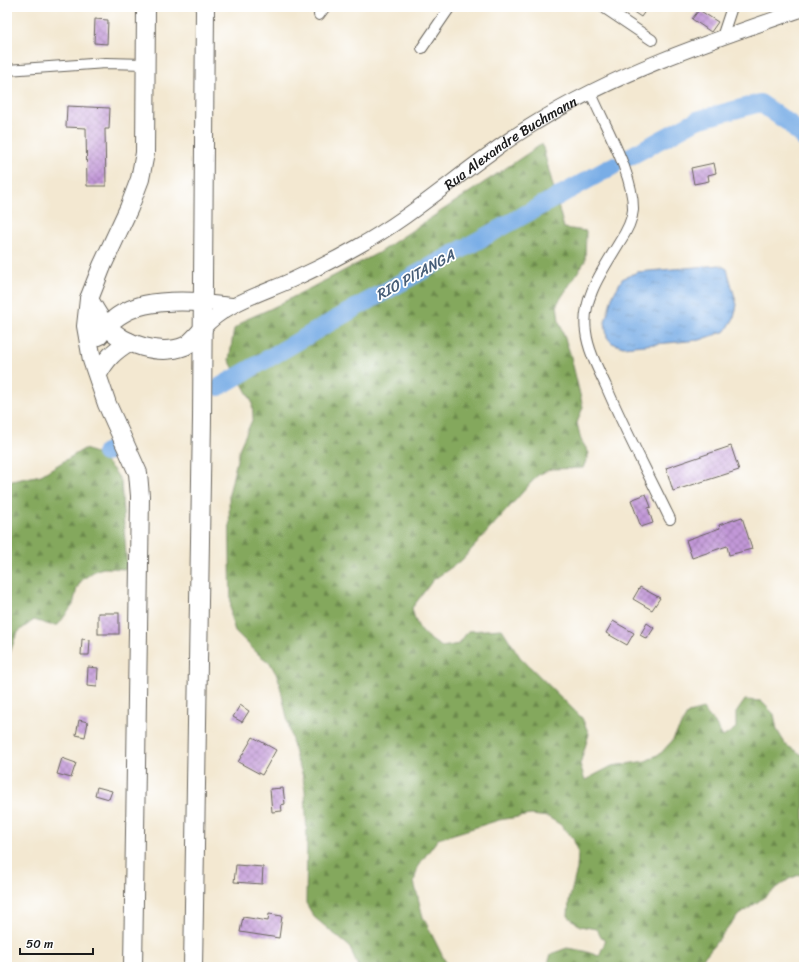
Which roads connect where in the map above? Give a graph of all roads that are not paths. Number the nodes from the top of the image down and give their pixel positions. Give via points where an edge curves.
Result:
1 (146, 7) edge
2 (205, 7) edge
3 (450, 7) edge
4 (603, 7) edge
5 (732, 7) edge
6 (804, 9) edge
7 (722, 37) junction
8 (652, 40) dead end
9 (422, 48) dead end
10 (146, 64) junction
11 (7, 70) edge
12 (590, 91) junction
13 (89, 299) junction
14 (202, 302) junction
15 (232, 305) junction
16 (106, 326) junction
17 (203, 329) junction
18 (129, 342) junction
19 (95, 367) junction
20 (670, 519) dead end
21 (133, 967) edge
22 (194, 967) edge

1 - 10 highway
2 - 14 highway
3 - 9 street
4 - 8 street
5 - 7 street
6 - 7 main road, Rua Alexandre Buchmann
7 - 12 main road, Rua Alexandre Buchmann
10 - 11 street via 106,63
10 - 13 highway via 145,153 140,179
12 - 15 main road, Rua Alexandre Buchmann via 525,130 457,177 392,227 357,248 294,279
12 - 20 street via 625,170 633,212 627,230 590,295 585,314 586,333 595,362 612,400
13 - 16 highway
13 - 19 highway via 86,326
14 - 15 main road, Rua Alexandre Buchmann
14 - 16 highway via 168,300 134,308 118,315
14 - 17 highway
15 - 17 main road, Rua Alexandre Buchmann
16 - 18 highway
16 - 19 highway via 98,338
17 - 18 highway via 186,346 169,349 144,347
17 - 22 highway
18 - 19 highway
19 - 21 highway via 107,404 138,473 140,496

